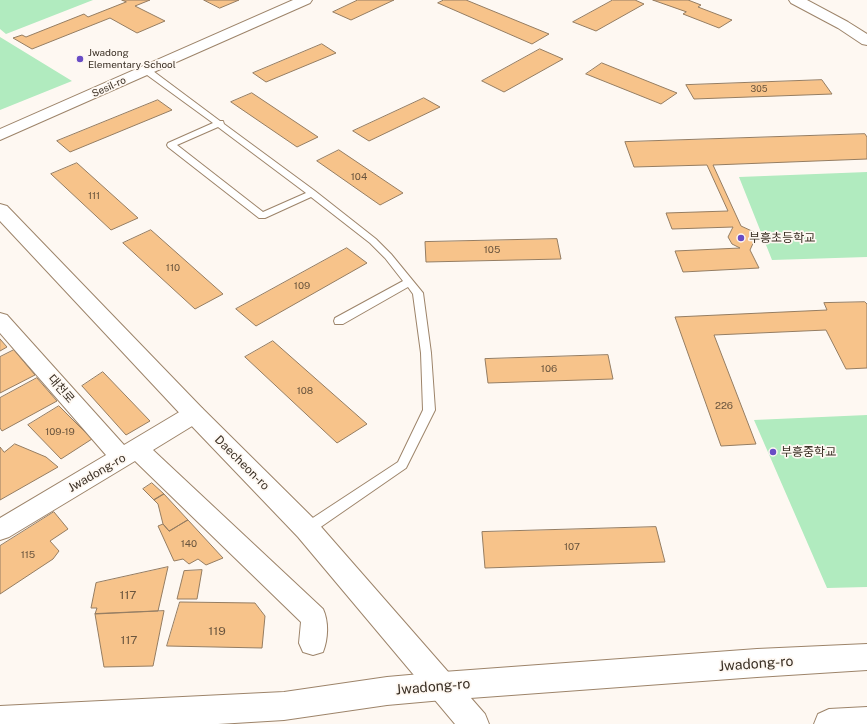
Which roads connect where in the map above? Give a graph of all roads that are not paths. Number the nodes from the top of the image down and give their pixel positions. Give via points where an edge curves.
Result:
1 (305, 0) edge
2 (796, 0) edge
3 (867, 41) edge
4 (146, 70) junction
5 (220, 123) junction
6 (0, 135) edge
7 (312, 193) junction
8 (2, 216) edge
9 (410, 282) junction
10 (0, 320) edge
11 (338, 321) dead end
12 (194, 414) junction
13 (129, 454) junction
14 (307, 529) junction
15 (0, 530) edge
16 (313, 643) dead end
17 (867, 657) edge
18 (443, 686) junction
19 (0, 721) edge
20 (867, 722) edge
21 (474, 724) edge
22 (829, 724) edge

1 - 4 street, Sesil-ro
2 - 3 street
4 - 5 lane
4 - 6 street, Sesil-ro
5 - 7 lane
5 - 7 lane via 171,145 262,216
7 - 9 lane via 373,241
8 - 12 street, Daecheon-ro
9 - 11 lane
9 - 14 lane via 418,293 426,354 429,410 402,465
10 - 13 street, 대천로
12 - 13 street, Jwadong-ro
12 - 14 street, Daecheon-ro
13 - 15 street, Jwadong-ro
13 - 16 street, 대천로 via 314,618
14 - 18 street, Daecheon-ro
17 - 18 street, Jwadong-ro
18 - 19 street, Jwadong-ro via 387,691 284,706
18 - 21 street, Daecheon-ro
20 - 22 street

